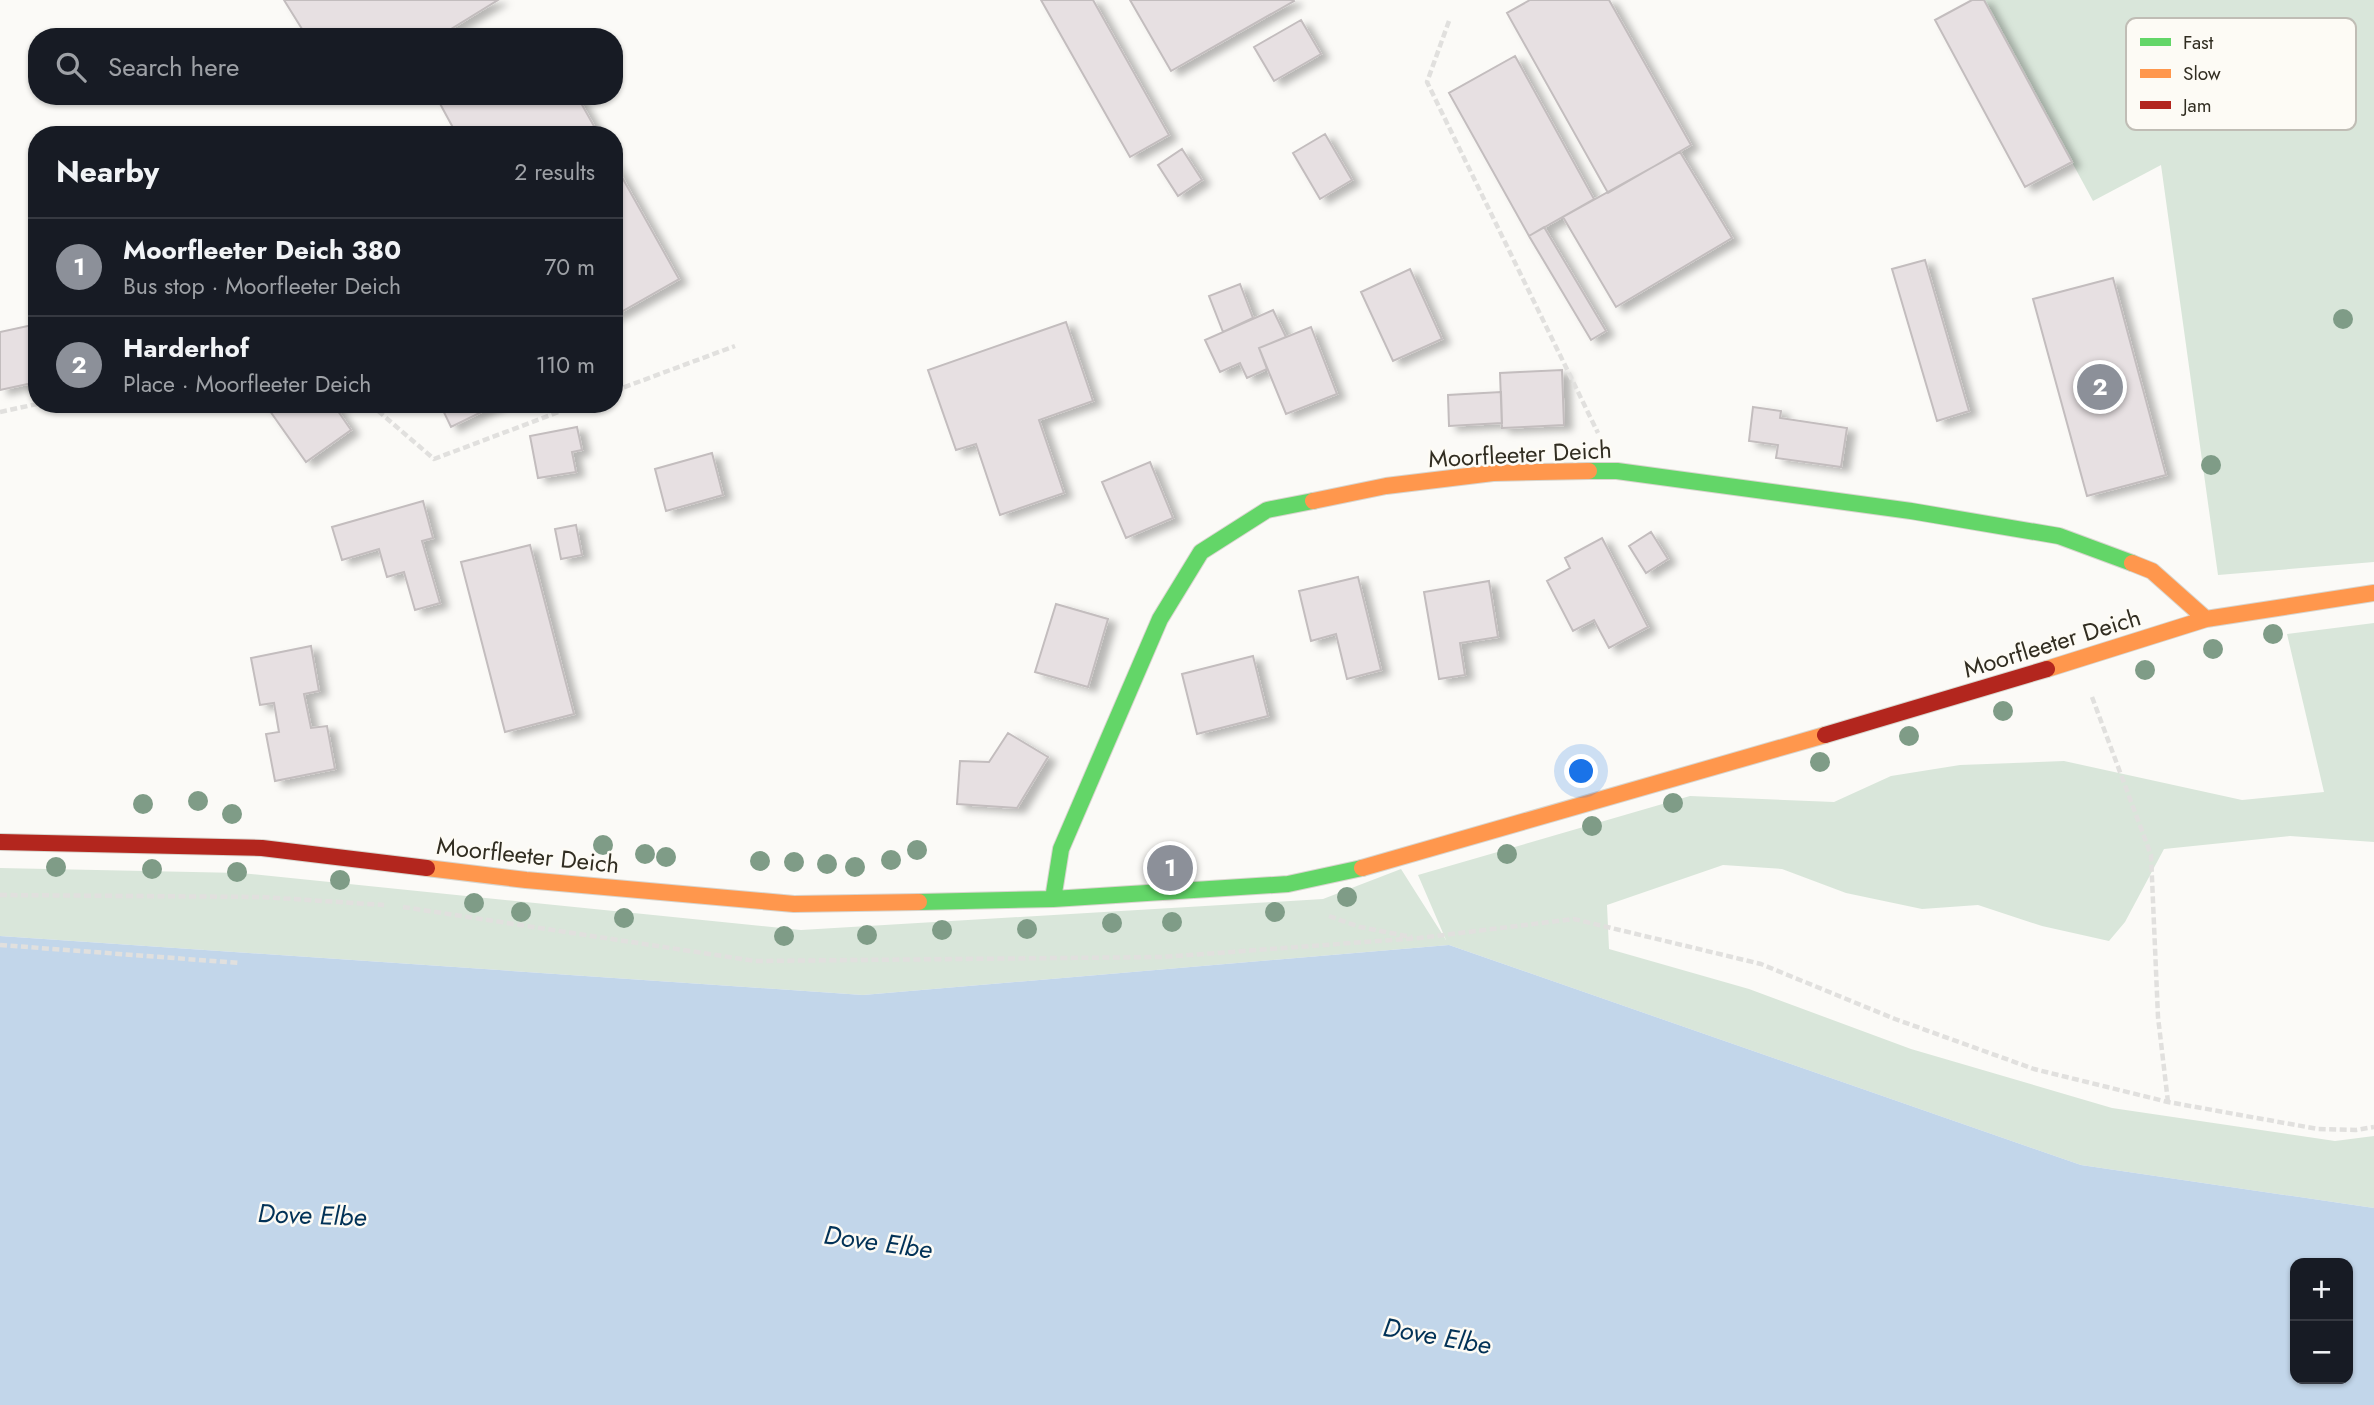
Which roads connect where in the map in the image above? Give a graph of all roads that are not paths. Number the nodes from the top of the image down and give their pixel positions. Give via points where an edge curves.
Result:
1 (2374, 593) edge
2 (2206, 619) junction
3 (0, 842) edge
4 (1053, 899) junction

1 - 2 street, Moorfleeter Deich
2 - 4 street, Moorfleeter Deich via 1358,869 1288,884
2 - 4 street, Moorfleeter Deich via 2152,571 2059,536 1617,471 1493,473 1386,486 1267,510 1201,552 1160,619 1061,849
3 - 4 street, Moorfleeter Deich via 262,848 526,880 794,904

